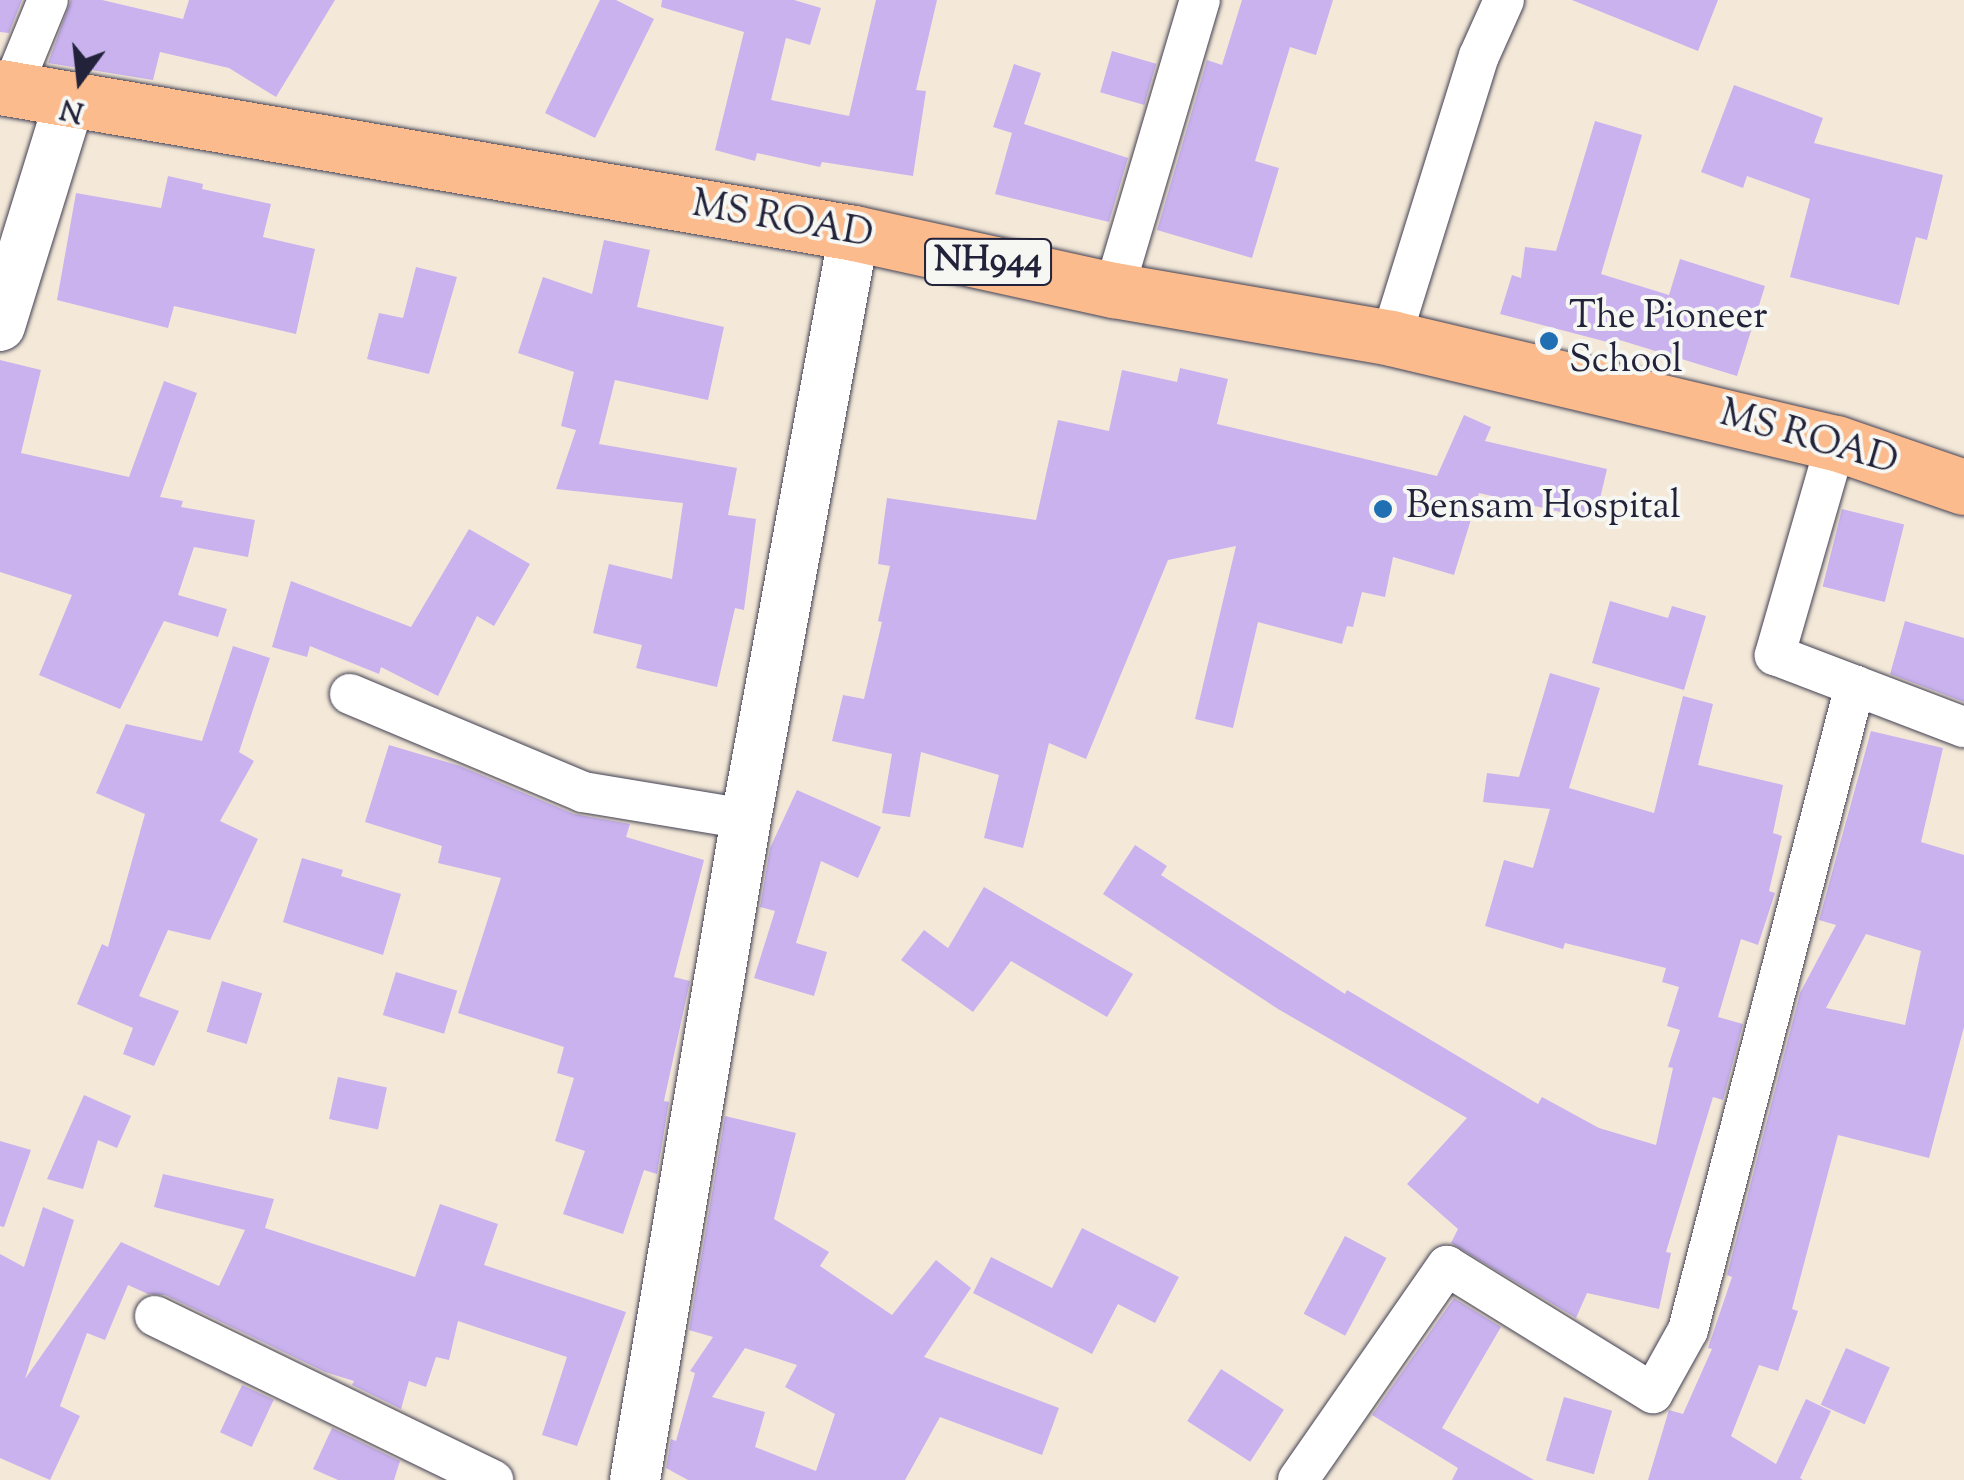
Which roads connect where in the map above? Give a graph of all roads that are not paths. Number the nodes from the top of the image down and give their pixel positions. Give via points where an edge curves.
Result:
1 (48, 0) edge
2 (1200, 0) edge
3 (1504, 0) edge
4 (6, 88) edge
5 (69, 102) junction
6 (854, 233) junction
7 (1114, 290) junction
8 (0, 326) edge
9 (1391, 338) junction
10 (1836, 443) junction
11 (1964, 487) edge
12 (1854, 685) junction
13 (350, 694) dead end
14 (1964, 727) edge
15 (746, 820) junction
16 (155, 1316) dead end
17 (493, 1480) edge
18 (635, 1480) edge
19 (1298, 1480) edge

1 - 4 street
2 - 7 street
3 - 9 street via 1479,56
4 - 5 highway, MS ROAD / NH944
5 - 6 highway, MS ROAD / NH944
5 - 8 street
6 - 7 highway, MS ROAD / NH944
6 - 15 street
7 - 9 highway, MS ROAD / NH944
9 - 10 highway, MS ROAD / NH944
10 - 11 highway, MS ROAD / NH944
10 - 12 street via 1775,654
12 - 14 street
12 - 19 street via 1688,1330 1653,1393 1447,1266
13 - 15 street via 583,792
15 - 18 street
16 - 17 street

